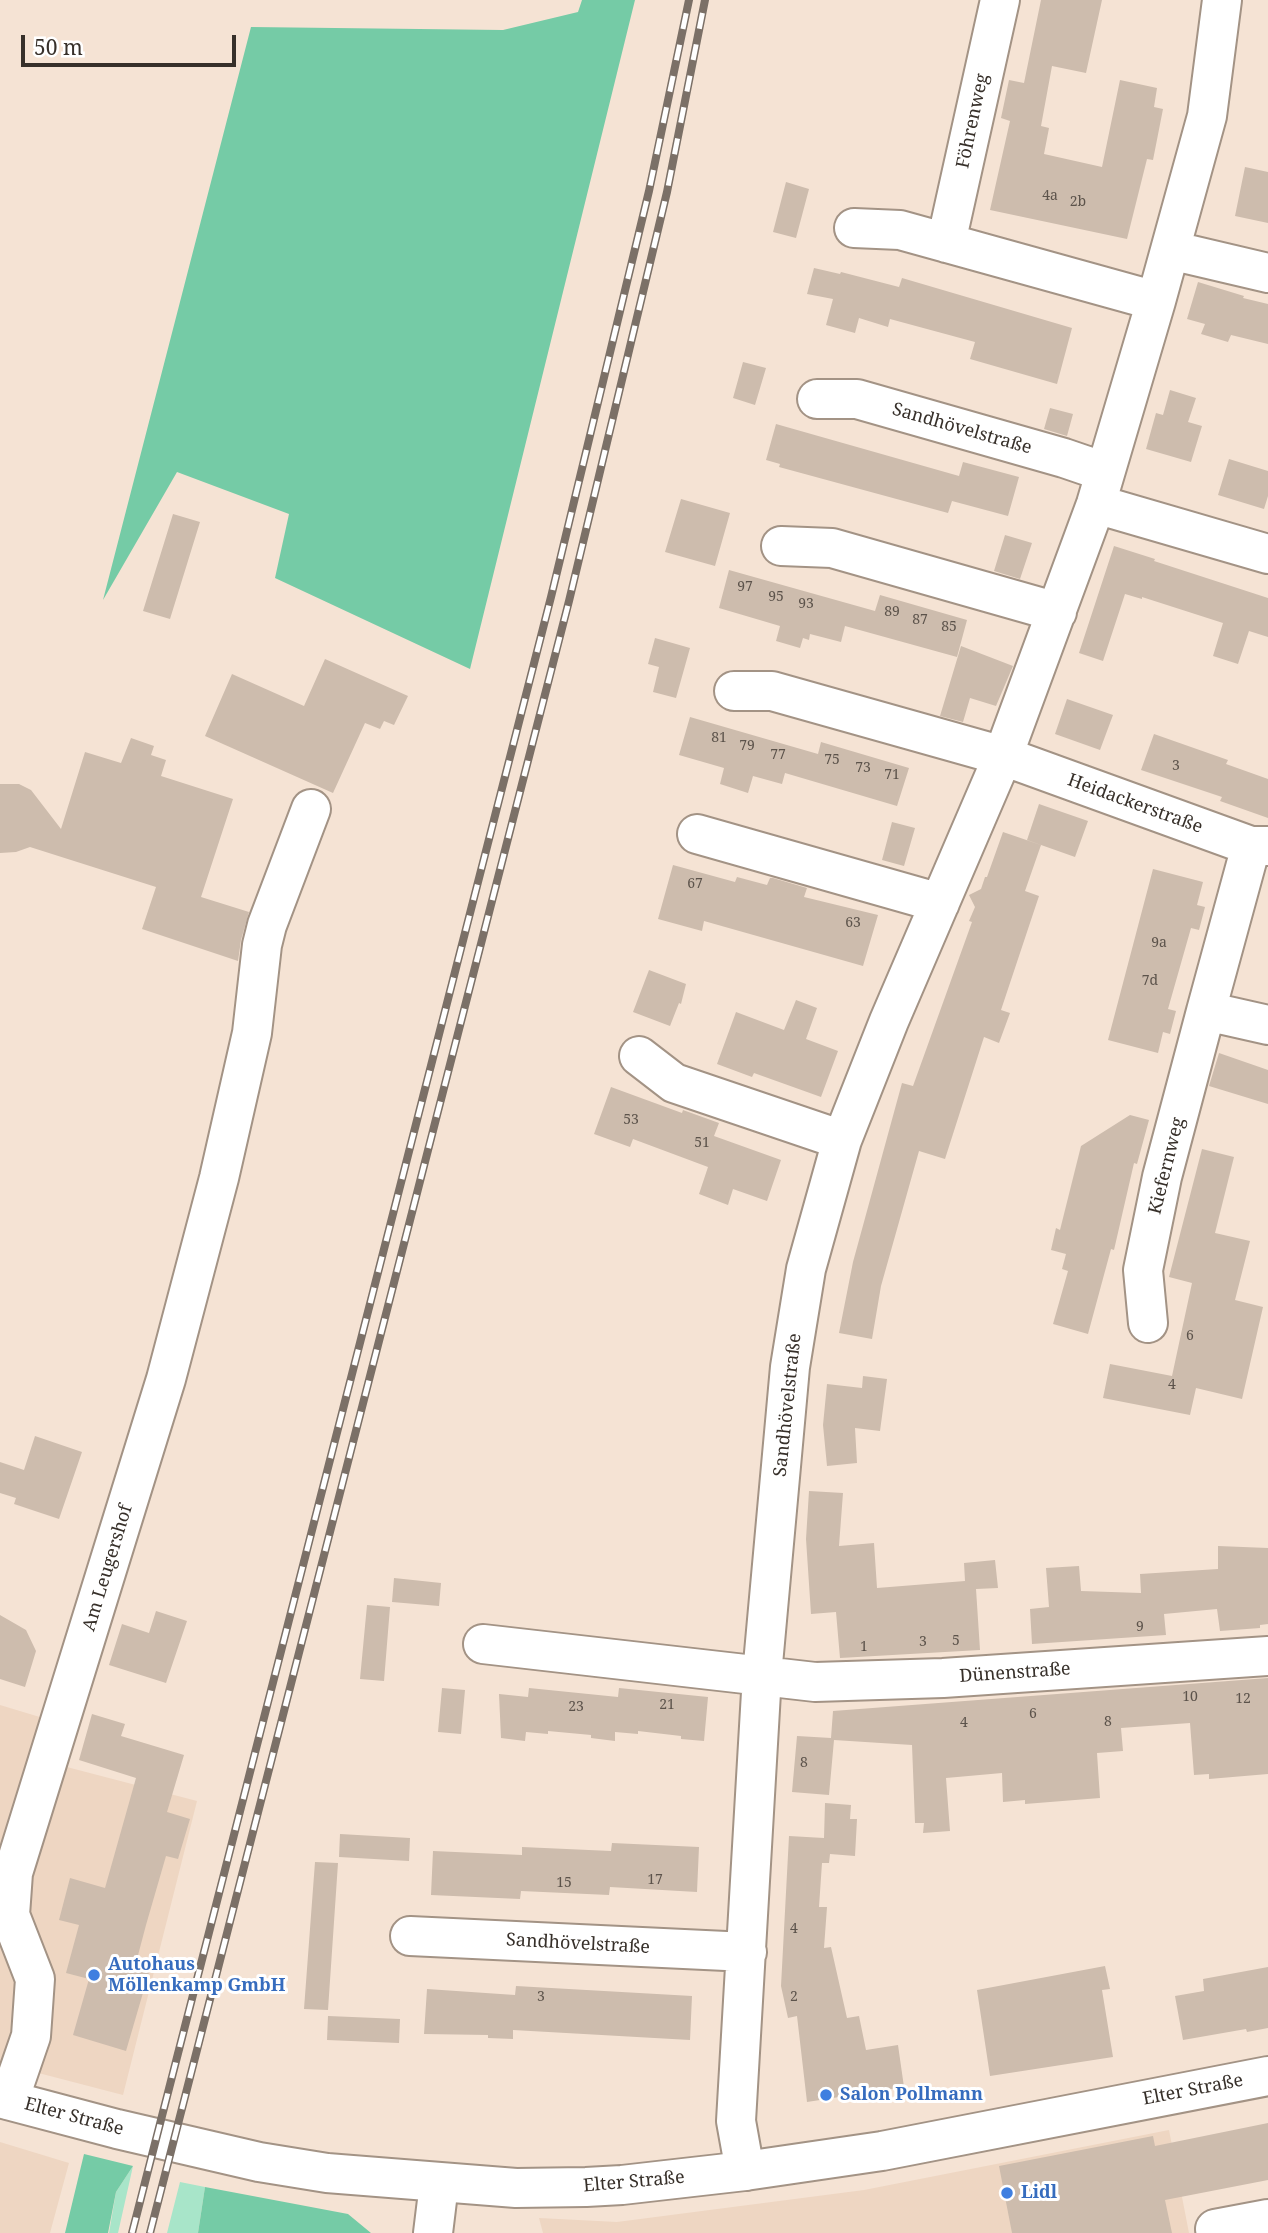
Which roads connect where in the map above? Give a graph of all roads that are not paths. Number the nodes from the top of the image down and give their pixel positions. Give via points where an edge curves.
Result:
1 (1000, 0) edge
2 (1222, 0) edge
3 (854, 228) dead end
4 (946, 243) junction
5 (1170, 250) junction
6 (1268, 273) edge
7 (1156, 301) junction
8 (817, 399) dead end
9 (1101, 488) junction
10 (781, 546) dead end
11 (1268, 554) edge
12 (1057, 612) junction
13 (734, 691) dead end
14 (1003, 756) junction
15 (311, 809) dead end
16 (697, 834) dead end
17 (1259, 846) edge
18 (940, 903) junction
19 (1206, 1011) junction
20 (1268, 1025) edge
21 (639, 1056) dead end
22 (842, 1140) junction
23 (1148, 1323) dead end
24 (483, 1644) dead end
25 (1268, 1656) edge
26 (762, 1675) junction
27 (410, 1936) dead end
28 (747, 1952) junction
29 (1268, 2076) edge
30 (4, 2099) edge
31 (745, 2171) junction
32 (439, 2184) junction
33 (1268, 2219) edge
34 (1215, 2229) dead end
35 (433, 2233) edge

1 - 4 street, Föhrenweg
2 - 5 street, Sandhövelstraße via 1208,116
3 - 4 street via 900,230
4 - 7 street
5 - 6 street
5 - 7 street, Sandhövelstraße
7 - 9 street, Sandhövelstraße
8 - 9 street, Sandhövelstraße via 857,400 1064,458
9 - 11 street, Sandhövelstraße
9 - 12 street, Sandhövelstraße
10 - 12 street via 832,548
12 - 14 street, Sandhövelstraße
13 - 14 street via 772,691
14 - 17 street, Heidackerstraße
14 - 18 street, Sandhövelstraße
15 - 30 street, Am Leugershof via 267,925 252,1033 166,1379 13,1872 10,1915 35,1979 32,2036
16 - 18 street
17 - 19 street, Kiefernweg
18 - 22 street, Sandhövelstraße
19 - 20 street
19 - 23 street, Kiefernweg via 1162,1177 1143,1270
21 - 22 street via 674,1083
22 - 26 street, Sandhövelstraße via 806,1269 790,1367
24 - 26 street
25 - 26 street, Dünenstraße via 943,1678 816,1682
26 - 28 street, Sandhövelstraße
27 - 28 street, Sandhövelstraße
28 - 31 street, Sandhövelstraße via 736,2120
29 - 31 street, Elter Straße via 882,2151
30 - 32 street, Elter Straße via 259,2162
31 - 32 street, Elter Straße via 622,2186
32 - 35 street
33 - 34 street

